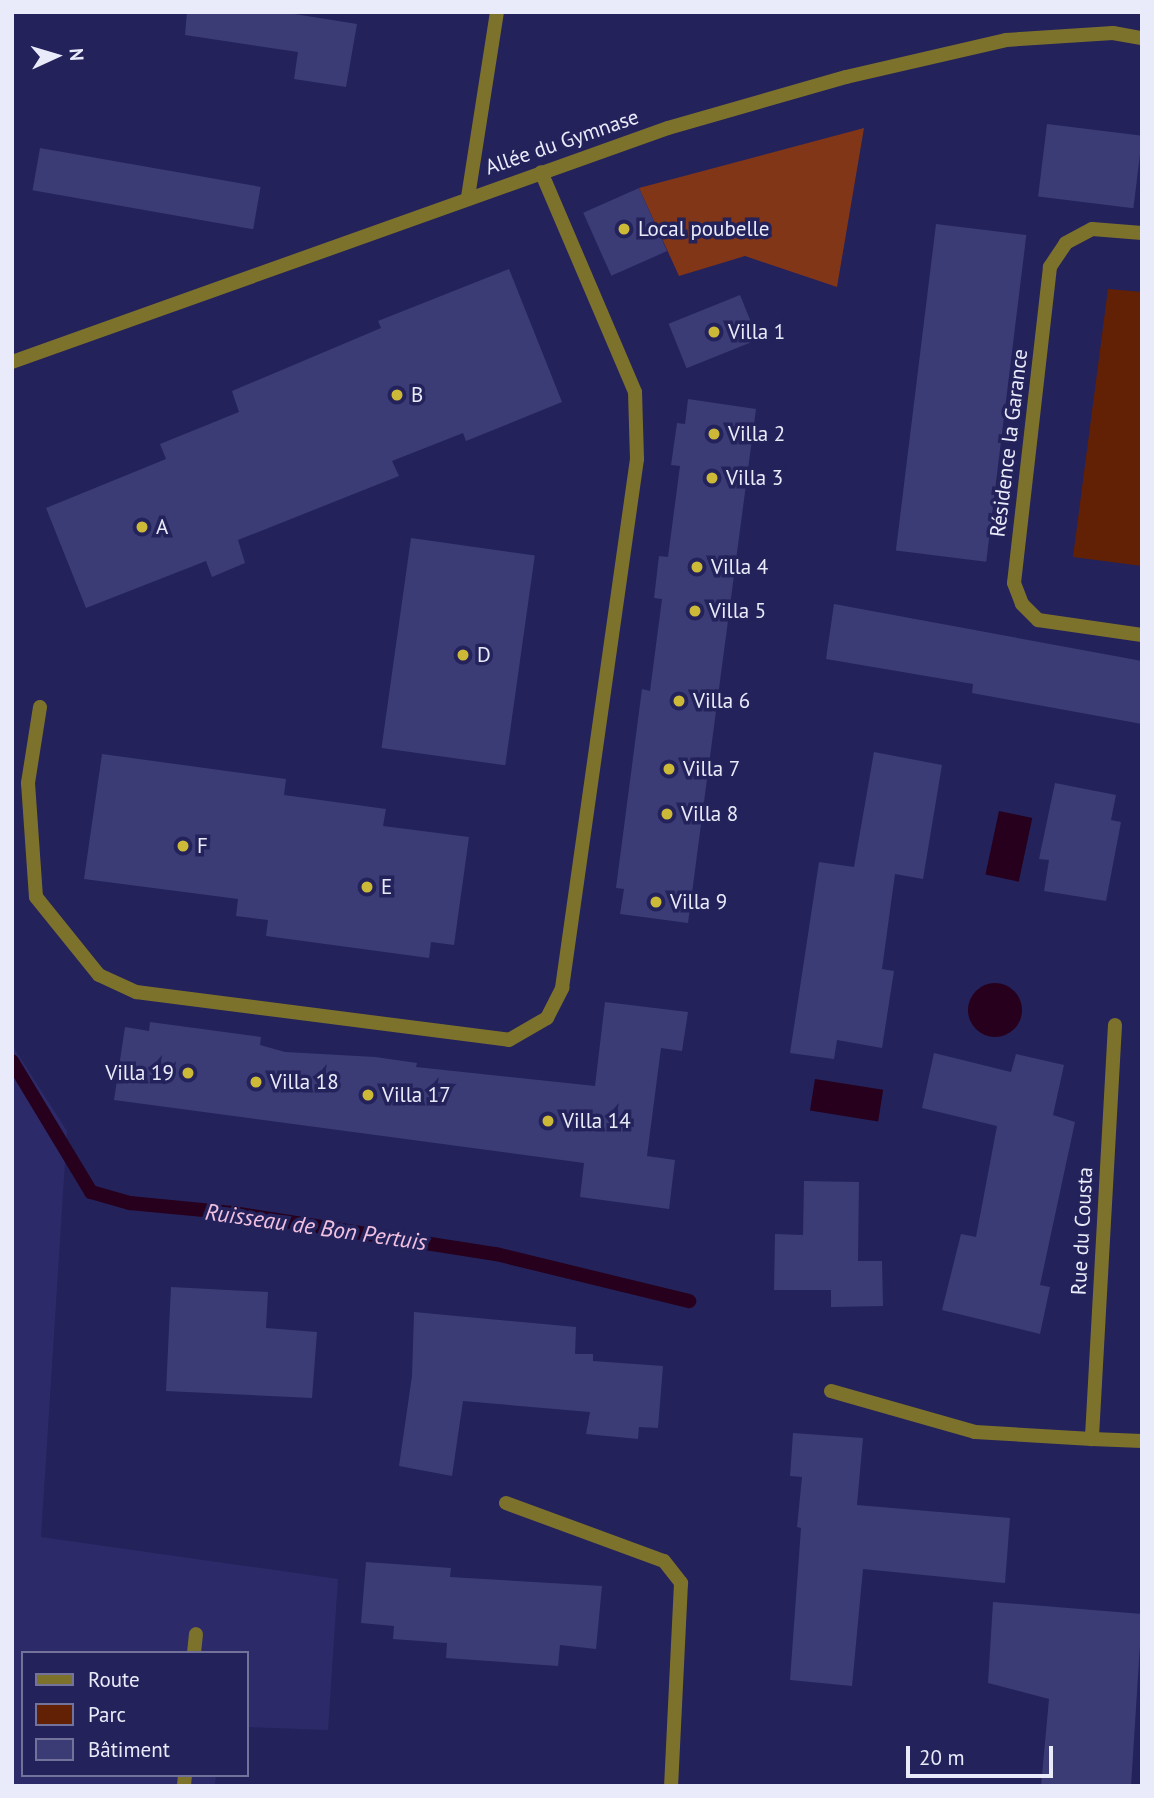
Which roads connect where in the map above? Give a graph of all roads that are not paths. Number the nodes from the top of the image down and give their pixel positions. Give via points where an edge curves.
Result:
1 (497, 12) edge
2 (1142, 38) edge
3 (541, 172) junction
4 (468, 197) junction
5 (1142, 233) edge
6 (12, 362) edge
7 (1142, 635) edge
8 (40, 707) dead end
9 (1115, 1025) dead end
10 (831, 1391) dead end
11 (1092, 1439) junction
12 (1142, 1441) edge
13 (506, 1503) dead end
14 (196, 1634) dead end
15 (194, 1651) edge
16 (671, 1786) edge

1 - 4 street
2 - 3 street, Allée du Gymnase via 1113,33 1006,40 820,84
3 - 4 street, Allée du Gymnase
3 - 8 street via 635,392 637,459 562,988 547,1018 509,1040 136,992 99,975 36,897 28,783
4 - 6 street, Allée du Gymnase
5 - 7 street, Résidence la Garance via 1091,229 1066,243 1050,267 1014,583 1038,620
9 - 11 street, Rue du Cousta
10 - 11 street via 975,1432
11 - 12 street
13 - 16 street via 664,1561 681,1584
14 - 15 street

